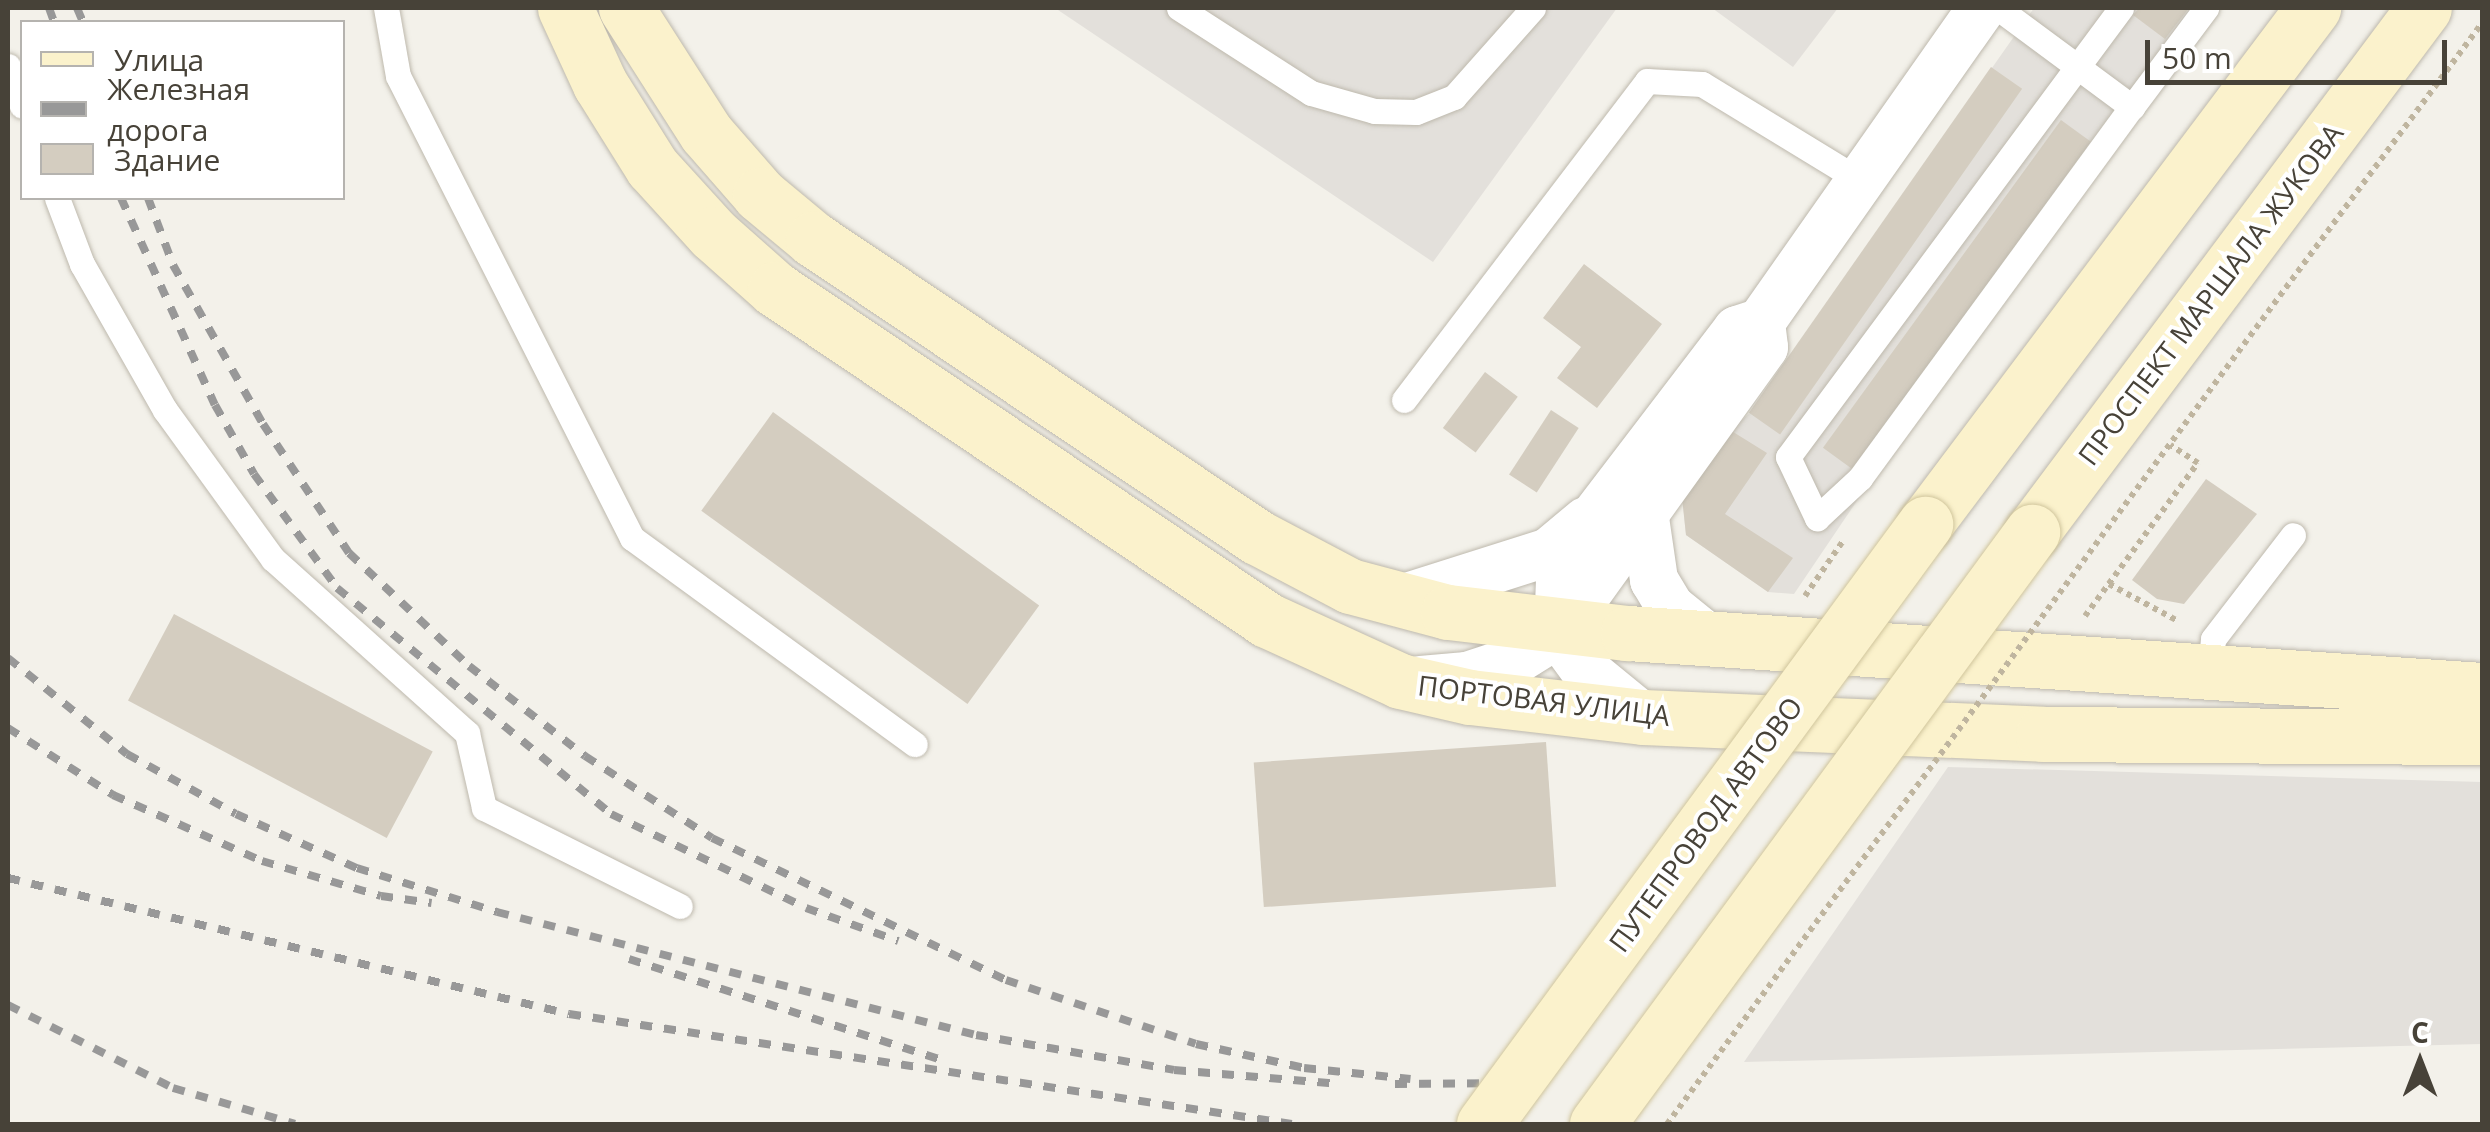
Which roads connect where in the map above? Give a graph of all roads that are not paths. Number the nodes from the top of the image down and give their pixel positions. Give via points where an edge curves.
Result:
1 (386, 8) edge
2 (565, 8) edge
3 (626, 8) edge
4 (1179, 8) edge
5 (1533, 8) edge
6 (1982, 8) edge
7 (1998, 8) edge
8 (2122, 8) edge
9 (2206, 8) edge
10 (2313, 8) edge
11 (2424, 8) edge
12 (8, 66) edge
13 (2078, 66) junction
14 (20, 100) edge
15 (2132, 107) junction
16 (1859, 180) junction
17 (58, 200) edge
18 (1761, 322) junction
19 (1404, 400) dead end
20 (1645, 518) junction
21 (1589, 519) junction
22 (2292, 535) dead end
23 (1398, 600) junction
24 (1560, 629) junction
25 (1708, 638) junction
26 (2212, 654) junction
27 (2482, 669) edge
28 (1400, 681) junction
29 (2482, 714) edge
30 (1643, 717) junction
31 (915, 744) dead end
32 (680, 906) dead end
33 (1484, 1124) edge
34 (1598, 1124) edge

1 - 31 lane via 398,76 632,538
2 - 28 street, ПОРТОВАЯ УЛИЦА via 600,84 652,167 776,289 1267,620
3 - 23 street via 706,133 760,195 813,239 1258,537 1350,586
4 - 5 lane via 1311,93 1374,111 1416,112 1454,97
6 - 16 street
7 - 13 lane
8 - 13 lane
9 - 15 lane
10 - 33 street, ПУТЕПРОВОД АВТОВО, bridge
11 - 34 street, ПРОСПЕКТ МАРШАЛА ЖУКОВА, bridge
12 - 14 lane
13 - 15 lane
13 - 15 lane via 1788,457 1816,518 1860,478
16 - 18 street
16 - 19 lane via 1702,84 1647,81
17 - 32 lane via 82,264 165,410 273,559 467,733 484,808
18 - 20 street via 1764,347
18 - 21 street via 1737,330
20 - 24 street
20 - 25 street via 1654,580 1671,608
21 - 23 street via 1549,552
21 - 24 street via 1560,580
22 - 26 lane
23 - 24 street
24 - 25 street
24 - 28 street via 1516,660 1468,676
24 - 30 street via 1583,668
25 - 26 street
26 - 29 street
27 - 29 lane
28 - 30 street, ПОРТОВАЯ УЛИЦА via 1470,697
29 - 30 street, ПОРТОВАЯ УЛИЦА via 2044,734

